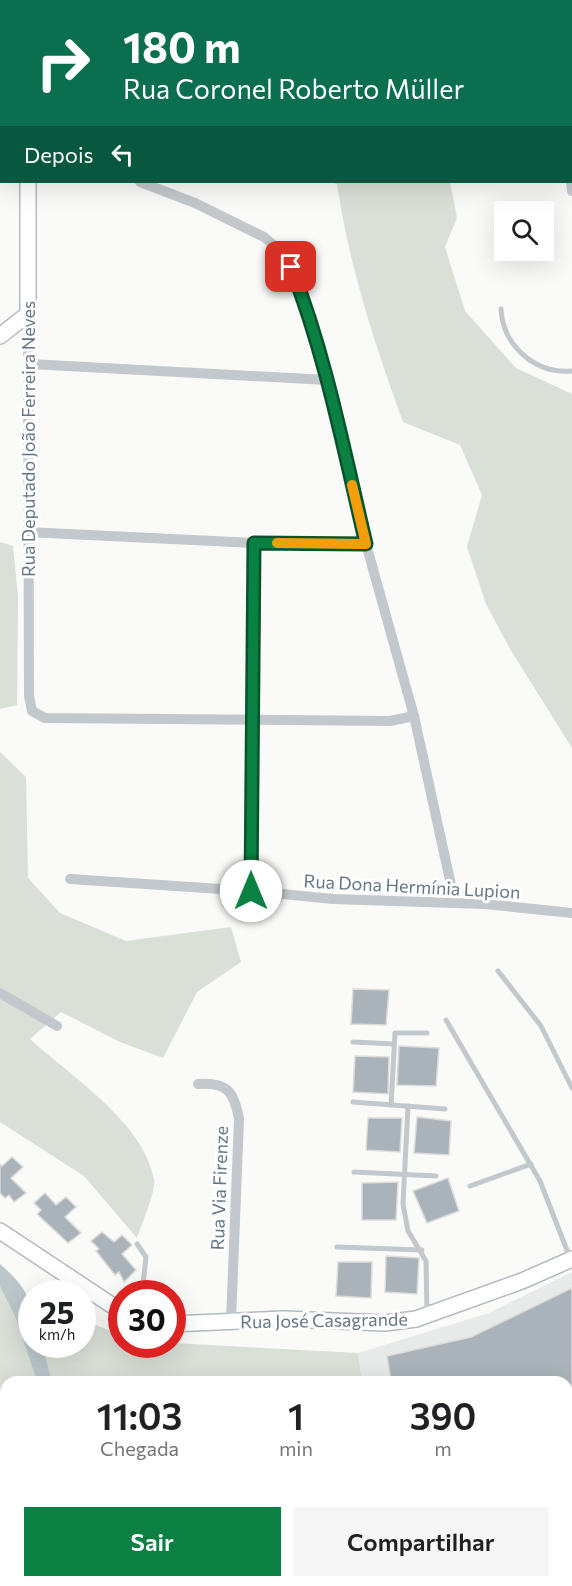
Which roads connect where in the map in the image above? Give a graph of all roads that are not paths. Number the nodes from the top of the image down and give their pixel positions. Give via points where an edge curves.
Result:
1 (28, 183) edge
2 (143, 183) edge
3 (501, 309) dead end
4 (28, 314) junction
5 (0, 336) edge
6 (30, 364) junction
7 (572, 371) edge
8 (327, 380) junction
9 (27, 532) junction
10 (254, 543) junction
11 (366, 544) junction
12 (414, 716) junction
13 (251, 720) junction
14 (70, 879) dead end
15 (251, 891) junction
16 (455, 903) junction
17 (572, 914) edge
18 (498, 971) dead end
19 (0, 993) edge
20 (446, 1020) dead end
21 (57, 1026) dead end
22 (427, 1033) dead end
23 (353, 1042) dead end
24 (394, 1044) junction
25 (198, 1083) dead end
26 (572, 1088) edge
27 (353, 1102) dead end
28 (392, 1105) junction
29 (408, 1106) junction
30 (444, 1109) dead end
31 (531, 1164) junction
32 (354, 1172) dead end
33 (404, 1174) junction
34 (436, 1176) dead end
35 (470, 1186) dead end
36 (0, 1231) edge
37 (137, 1244) dead end
38 (337, 1247) dead end
39 (422, 1250) junction
40 (572, 1260) edge
41 (143, 1280) edge
42 (108, 1303) edge
43 (427, 1316) junction
44 (231, 1321) junction
45 (186, 1323) edge

1 - 4 street, Rua Deputado João Ferreira Neves
2 - 8 street via 195,203 264,237 277,248 291,267 310,316
3 - 7 lane via 506,336 523,355 542,368
4 - 5 street
4 - 6 street, Rua Deputado João Ferreira Neves
6 - 8 street
6 - 9 street, Rua Deputado João Ferreira Neves
8 - 11 street
9 - 10 street
9 - 13 street, Rua Deputado João Ferreira Neves via 32,711 45,718
10 - 11 street
10 - 13 street
11 - 12 street
12 - 13 street via 390,721
12 - 16 street
13 - 15 street
14 - 15 street, Rua Dona Hermínia Lupion
15 - 16 street, Rua Dona Hermínia Lupion via 333,899
16 - 17 street, Rua Dona Hermínia Lupion
18 - 26 lane via 541,1026
19 - 21 street
20 - 31 lane
22 - 24 lane via 395,1033
23 - 24 lane
24 - 28 lane
25 - 44 street, Rua Via Firenze via 225,1087 236,1103
27 - 28 lane
28 - 29 lane
29 - 30 lane
29 - 33 lane
31 - 35 lane
31 - 40 lane
32 - 33 lane
33 - 34 lane
33 - 39 lane via 403,1204 408,1231
36 - 42 street
37 - 41 lane via 146,1257
38 - 39 lane
39 - 43 lane via 426,1261
40 - 43 street, Rua José Casagrande
43 - 44 street, Rua José Casagrande via 385,1323
44 - 45 street, Rua José Casagrande

